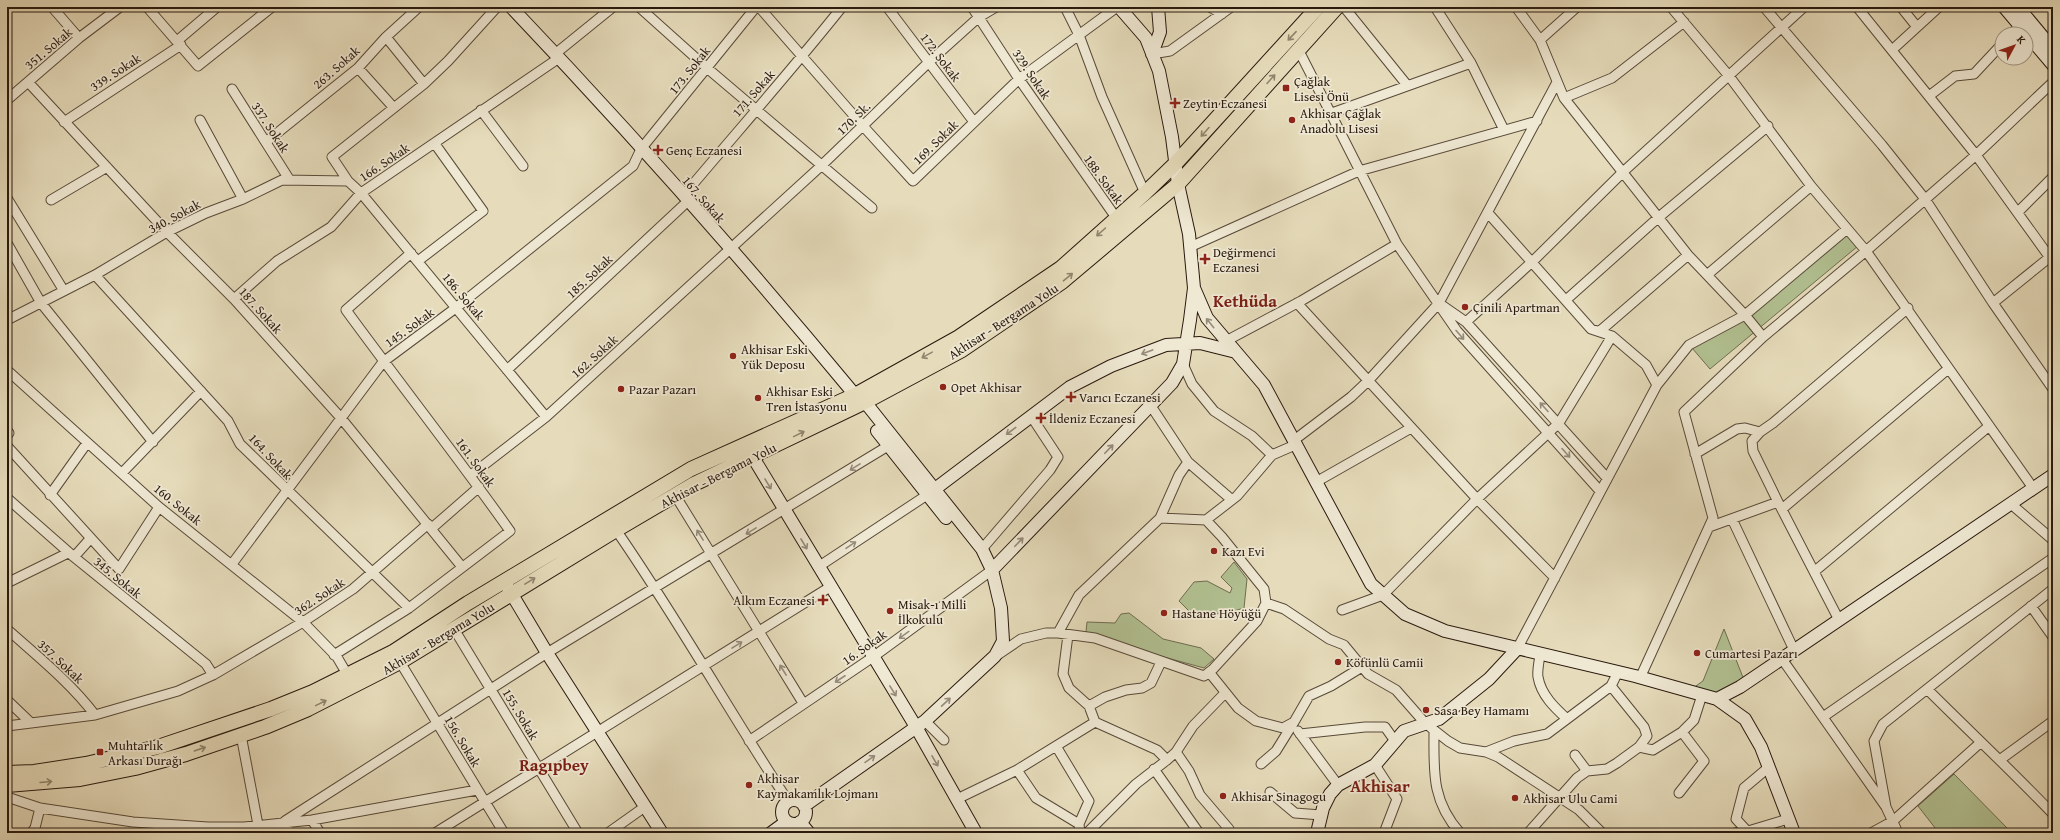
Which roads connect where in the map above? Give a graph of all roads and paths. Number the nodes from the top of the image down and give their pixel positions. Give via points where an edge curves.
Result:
1 (52, 7) edge
2 (120, 7) edge
3 (147, 7) edge
4 (217, 7) edge
5 (272, 7) edge
6 (420, 7) edge
7 (497, 7) edge
8 (511, 7) edge
9 (613, 7) edge
10 (639, 7) edge
11 (756, 7) edge
12 (759, 7) edge
13 (842, 7) edge
14 (886, 7) edge
15 (972, 7) edge
16 (996, 7) edge
17 (1065, 7) edge
18 (1118, 7) edge
19 (1158, 7) edge
20 (1210, 7) edge
21 (1231, 7) edge
22 (1318, 7) edge
23 (1337, 7) edge
24 (1344, 7) edge
25 (1435, 7) edge
26 (1516, 7) edge
27 (1577, 7) edge
28 (1671, 7) edge
29 (1764, 7) edge
30 (1804, 7) edge
31 (1857, 7) edge
32 (1901, 7) edge
33 (1939, 7) edge
34 (2009, 8) edge
35 (1222, 14) junction
36 (979, 17) junction
37 (1684, 22) junction
38 (2014, 26) edge
39 (1782, 27) junction
40 (1917, 27) junction
41 (1079, 35) junction
42 (386, 37) junction
43 (79, 38) junction
44 (1540, 40) junction
45 (179, 43) junction
46 (1298, 48) junction
47 (2034, 48) edge
48 (2053, 48) edge
49 (1892, 50) junction
50 (1994, 53) edge
51 (1152, 54) junction
52 (557, 56) junction
53 (803, 56) junction
54 (929, 62) junction
55 (1471, 63) junction
56 (2053, 65) edge
57 (358, 68) junction
58 (707, 68) junction
59 (1729, 76) junction
60 (1019, 79) junction
61 (28, 82) junction
62 (1557, 82) junction
63 (2053, 82) edge
64 (424, 84) junction
65 (1407, 85) junction
66 (232, 89) dead end
67 (9, 95) edge
68 (1929, 96) junction
69 (1564, 98) junction
70 (394, 108) junction
71 (755, 109) junction
72 (481, 110) junction
73 (1332, 113) junction
74 (200, 120) dead end
75 (1537, 121) junction
76 (64, 122) junction
77 (974, 122) junction
78 (863, 126) junction
79 (1768, 126) junction
80 (1504, 130) junction
81 (266, 142) junction
82 (435, 144) junction
83 (642, 150) junction
84 (1071, 155) joint
85 (1976, 155) junction
86 (1175, 164) junction
87 (523, 166) dead end
88 (822, 166) junction
89 (107, 167) junction
90 (1359, 171) junction
91 (1623, 172) junction
92 (2053, 177) edge
93 (289, 179) junction
94 (348, 181) junction
95 (1178, 184) junction
96 (1811, 186) junction
97 (361, 193) junction
98 (1145, 193) junction
99 (7, 198) edge
100 (243, 199) junction
101 (686, 199) junction
102 (1925, 199) junction
103 (52, 200) dead end
104 (872, 208) dead end
105 (2018, 212) junction
106 (1488, 213) junction
107 (1659, 217) junction
108 (1117, 218) junction
109 (1847, 229) junction
110 (168, 232) junction
111 (7, 243) edge
112 (1397, 244) junction
113 (1190, 247) junction
114 (730, 250) junction
115 (1866, 251) junction
116 (411, 253) junction
117 (1688, 255) junction
118 (2051, 260) edge
119 (418, 261) junction
120 (1532, 262) junction
121 (95, 275) junction
122 (1707, 275) junction
123 (1194, 288) junction
124 (64, 291) junction
125 (234, 299) junction
126 (1566, 300) junction
127 (42, 303) junction
128 (1297, 303) junction
129 (1439, 303) junction
130 (1993, 303) junction
131 (458, 307) junction
132 (1908, 308) junction
133 (1745, 315) junction
134 (9, 316) edge
135 (1466, 322) junction
136 (1600, 331) junction
137 (1612, 336) junction
138 (1763, 337) junction
139 (1226, 341) junction
140 (1185, 344) junction
141 (1236, 352) junction
142 (384, 362) junction
143 (1183, 364) junction
144 (1948, 369) junction
145 (7, 370) edge
146 (507, 370) junction
147 (1368, 381) junction
148 (1657, 385) junction
149 (2053, 389) edge
150 (201, 391) junction
151 (860, 401) junction
152 (1151, 406) junction
153 (1031, 416) junction
154 (546, 417) junction
155 (341, 418) junction
156 (1559, 423) junction
157 (1988, 427) junction
158 (1411, 428) junction
159 (7, 431) edge
160 (1760, 432) junction
161 (1548, 433) junction
162 (7, 435) edge
163 (153, 442) junction
164 (87, 443) junction
165 (1294, 443) junction
166 (7, 446) edge
167 (888, 446) junction
168 (749, 450) junction
169 (1696, 454) junction
170 (1272, 455) junction
171 (1188, 462) junction
172 (122, 473) junction
173 (471, 475) junction
174 (2053, 475) edge
175 (1607, 478) junction
176 (1316, 482) junction
177 (479, 487) junction
178 (2033, 488) junction
179 (286, 491) junction
180 (1600, 491) junction
181 (930, 492) junction
182 (50, 495) junction
183 (675, 495) junction
184 (7, 498) edge
185 (1477, 498) junction
186 (1232, 500) junction
187 (2011, 504) junction
188 (1780, 505) junction
189 (159, 506) junction
190 (784, 511) junction
191 (1160, 518) junction
192 (1732, 519) junction
193 (1206, 520) junction
194 (430, 526) junction
195 (1709, 527) junction
196 (616, 530) junction
197 (90, 540) junction
198 (2053, 540) edge
199 (982, 549) junction
200 (71, 555) junction
201 (712, 555) junction
202 (2053, 558) edge
203 (232, 564) junction
204 (462, 567) junction
205 (818, 567) junction
206 (992, 570) junction
207 (1815, 571) junction
208 (374, 573) junction
209 (1555, 578) junction
210 (504, 581) junction
211 (7, 583) edge
212 (830, 587) junction
213 (656, 588) junction
214 (2053, 589) edge
215 (511, 593) junction
216 (1383, 595) junction
217 (1266, 603) junction
218 (2031, 606) junction
219 (409, 608) junction
220 (1342, 610) dead end
221 (1839, 620) junction
222 (303, 622) junction
223 (7, 629) edge
224 (454, 629) junction
225 (759, 631) junction
226 (1058, 633) junction
227 (1068, 635) junction
228 (2053, 637) edge
229 (1517, 649) junction
230 (1794, 650) junction
231 (547, 653) junction
232 (334, 655) junction
233 (1540, 655) junction
234 (995, 656) junction
235 (873, 658) junction
236 (1782, 659) junction
237 (400, 662) junction
238 (1161, 662) junction
239 (704, 665) junction
240 (1362, 667) junction
241 (1209, 672) junction
242 (1618, 672) junction
243 (347, 674) junction
244 (213, 676) junction
245 (1640, 678) junction
246 (1611, 686) junction
247 (491, 689) junction
248 (1927, 689) junction
249 (1225, 693) junction
250 (1702, 695) junction
251 (1717, 699) junction
252 (7, 700) edge
253 (803, 703) junction
254 (1089, 706) junction
255 (95, 715) junction
256 (1823, 717) junction
257 (1567, 719) junction
258 (2053, 721) edge
259 (1095, 722) junction
260 (1294, 722) junction
261 (31, 723) junction
262 (1425, 723) junction
263 (921, 724) junction
264 (438, 725) junction
265 (7, 726) edge
266 (597, 731) junction
267 (1434, 731) junction
268 (1682, 732) junction
269 (1300, 734) junction
270 (241, 735) junction
271 (944, 740) dead end
272 (749, 741) junction
273 (1395, 741) junction
274 (1980, 743) junction
275 (1056, 746) junction
276 (1639, 747) junction
277 (1176, 752) junction
278 (1486, 752) junction
279 (1575, 755) dead end
280 (2000, 759) junction
281 (1167, 760) junction
282 (1261, 764) dead end
283 (1375, 765) junction
284 (1769, 767) junction
285 (538, 769) junction
286 (1154, 769) junction
287 (1017, 770) junction
288 (1587, 771) junction
289 (7, 773) edge
290 (7, 785) edge
291 (1338, 785) junction
292 (477, 790) junction
293 (1270, 792) dead end
294 (1679, 793) dead end
295 (7, 797) edge
296 (1561, 797) junction
297 (957, 799) junction
298 (788, 801) junction
299 (485, 802) junction
300 (646, 806) junction
301 (804, 806) junction
302 (1886, 807) junction
303 (40, 808) junction
304 (2053, 814) edge
305 (1321, 815) junction
306 (1788, 819) junction
307 (312, 820) junction
308 (285, 821) junction
309 (1893, 821) junction
310 (786, 822) junction
311 (800, 822) junction
312 (258, 825) junction
313 (1079, 828) edge
314 (207, 830) edge
315 (1748, 832) edge
316 (31, 833) edge
317 (289, 833) edge
318 (320, 833) edge
319 (435, 833) edge
320 (504, 833) edge
321 (578, 833) edge
322 (608, 833) edge
323 (662, 833) edge
324 (770, 833) edge
325 (810, 833) edge
326 (976, 833) edge
327 (1087, 833) edge
328 (1199, 833) edge
329 (1223, 833) edge
330 (1317, 833) edge
331 (1384, 833) edge
332 (1460, 833) edge
333 (1528, 833) edge
334 (1602, 833) edge
335 (1735, 833) edge
336 (1794, 833) edge
337 (1871, 833) edge
338 (1898, 833) edge

1 - 43 street
2 - 43 street, 351. Sokak
3 - 45 street
4 - 45 street, 339. Sokak
5 - 45 street via 198,66
6 - 42 street, 263. Sokak
7 - 64 street
8 - 52 street, 167. Sokak
9 - 52 street, 166. Sokak
10 - 58 street
11 - 58 street, 173. Sokak
12 - 53 street, 169. Sokak
13 - 53 street, 171. Sokak
14 - 54 street, 172. Sokak
15 - 36 street, 329. Sokak
16 - 36 street, 170. Sk.
17 - 41 street
18 - 41 street, 169. Sokak
18 - 51 street via 1146,38
19 - 51 street via 1160,32
20 - 35 street
21 - 35 street
22 -> 86 main road, Akhisar - Bergama Yolu
23 - 46 main road, Akhisar - Bergama Yolu
24 - 65 street
25 - 55 street
26 - 44 street
27 - 44 street
28 - 37 street
29 - 39 street
30 - 39 street
31 - 49 street
32 - 40 street
33 - 40 street
34 - 38 street
34 - 48 street
35 - 51 street via 1170,51
36 - 54 street, 170. Sk.
36 - 60 street, 329. Sokak
37 - 59 street
37 - 69 street via 1612,78
39 - 59 street
39 - 102 street
40 - 49 street
41 - 60 street, 169. Sokak
41 - 98 street via 1102,96
42 - 57 street, 263. Sokak
42 - 64 street
43 - 61 street, 351. Sokak
44 - 62 street
45 - 76 street, 339. Sokak
46 - 73 street
95 -> 46 main road, Akhisar - Bergama Yolu
47 - 56 street
49 - 68 street
50 - 68 street via 1974,74 1955,76
51 - 86 street via 1159,71
52 - 72 street, 166. Sokak
52 - 83 street, 167. Sokak
53 - 71 street, 171. Sokak
53 - 78 street, 169. Sokak
54 - 77 street, 172. Sokak
54 - 78 street, 170. Sk.
55 - 65 street
55 - 80 street
57 - 70 street
57 - 81 street, 263. Sokak
58 - 71 street
58 - 83 street, 173. Sokak
59 - 79 street
59 - 91 street
60 - 77 street, 169. Sokak
60 - 84 street, 329. Sokak
61 - 67 street, 351. Sokak
61 - 76 street, 187. Sokak
62 - 69 street
62 - 75 street
63 - 85 street
64 - 70 street
65 - 73 street
66 - 81 street, 337. Sokak
68 - 85 street
69 - 91 street
70 - 94 street via 332,157
71 - 88 street
71 - 101 street, 171. Sokak
72 - 82 street, 166. Sokak
72 - 87 street
73 - 90 street
74 - 100 street
75 - 80 street
75 - 106 street
76 - 89 street, 187. Sokak
77 - 78 street, 169. Sokak via 913,181
78 - 88 street, 170. Sk.
79 - 96 street
79 - 107 street
80 - 90 street
81 - 93 street, 337. Sokak
82 - 97 street, 166. Sokak
82 - 119 street via 483,211
83 - 101 street, 167. Sokak
83 - 131 street, 145. Sokak via 633,166
84 - 108 street, 188. Sokak
85 - 102 street
85 - 105 street
86 - 95 street
86 - 98 main road, Akhisar - Bergama Yolu
88 - 104 street
88 - 114 street, 170. Sk.
89 - 103 street
89 - 110 street, 187. Sokak
90 - 112 street
90 - 113 street
91 - 107 street
91 - 120 street
92 - 105 street
93 - 94 street, 340. Sokak
93 - 100 street, 340. Sokak
94 - 97 street
95 - 113 street
151 -> 95 main road, Akhisar - Bergama Yolu via 962,350 1062,282
96 - 109 street
96 - 122 street
97 - 116 street, 186. Sokak
97 - 125 street, 166. Sokak via 331,227 277,261
98 - 108 main road, Akhisar - Bergama Yolu
99 - 124 street
100 - 110 street, 340. Sokak via 206,213
101 - 114 street, 167. Sokak
101 - 146 street, 185. Sokak
102 - 115 street
102 - 130 street
105 - 118 street
106 - 120 street
106 - 129 street
107 - 117 street
107 - 126 street
108 -> 151 main road, Akhisar - Bergama Yolu via 1061,268 1036,286
109 - 115 street
109 - 133 street
110 - 121 street, 340. Sokak
110 - 125 street, 187. Sokak
111 - 127 street
112 - 128 street
112 - 129 street
113 - 123 street
114 - 151 street, 167. Sokak
114 - 154 street, 162. Sokak
115 - 132 street
115 - 138 street
116 - 119 street, 186. Sokak
116 - 142 street, 161. Sokak via 346,310
117 - 122 street
117 - 136 street
118 - 130 street
119 - 131 street, 186. Sokak
120 - 126 street
120 - 135 street
121 - 124 street, 340. Sokak
121 - 150 street, 164. Sokak
122 - 133 street
139 -> 123 street via 1206,318
123 - 140 street
124 - 127 street, 340. Sokak
125 - 155 street, 187. Sokak
126 - 136 street via 1591,329
127 - 134 street, 340. Sokak
127 - 163 street
128 - 139 street
128 - 147 street
129 - 135 street
129 - 147 street
129 -> 161 street via 1457,331
130 - 149 street
131 - 142 street, 145. Sokak
131 - 146 street, 186. Sokak
132 - 144 street
132 - 160 street
133 - 138 street
133 - 148 street via 1689,345
156 -> 135 street
136 - 137 street
137 - 148 street via 1646,364
137 - 156 street
138 - 169 street via 1684,412
139 - 141 street
140 - 141 street via 1200,343
140 - 143 street
140 -> 153 street via 1166,345 1111,366 1070,387
141 - 165 street via 1264,385
142 - 155 street, 145. Sokak
142 - 173 street, 161. Sokak
143 - 152 street via 1172,383
143 - 170 street via 1192,384 1214,411 1252,436
144 - 157 street
144 - 188 street
145 - 164 street, 160. Sokak
146 - 154 street, 186. Sokak
147 - 158 street
147 - 165 street
148 - 175 street
150 - 163 street
150 - 179 street, 164. Sokak via 228,421 240,444
151 - 167 street
151 - 168 main road, Akhisar - Bergama Yolu
151 - 181 street
152 - 171 street
206 -> 152 street
153 -> 181 street
153 - 199 street via 1058,458
154 - 173 street, 162. Sokak
155 - 179 street, 145. Sokak
155 - 194 street, 187. Sokak
156 - 161 street
156 - 175 street
157 - 178 street
157 - 207 street
158 - 176 street
158 - 185 street
159 - 162 street
160 - 169 street via 1745,428 1737,429
160 - 188 street via 1752,441 1753,451
161 -> 180 street
161 - 185 street
163 - 172 street
164 - 172 street, 160. Sokak
164 - 182 street
165 - 170 street
165 - 176 street
166 - 182 street
167 - 181 street
167 -> 190 street
168 - 183 main road, Akhisar - Bergama Yolu
168 -> 190 street
168 - 210 main road, Akhisar - Bergama Yolu via 691,469
169 - 195 street via 1712,518
170 - 186 street
171 - 186 street
171 - 191 street
172 - 189 street, 160. Sokak
173 - 177 street, 161. Sokak
174 - 178 street
175 - 180 street
176 - 216 street via 1371,584
177 - 194 street, 362. Sokak
177 - 204 street, 161. Sokak via 510,531
178 - 187 street
179 - 203 street, 145. Sokak
179 - 208 street, 164. Sokak
180 - 209 street
181 - 199 street
205 -> 181 street
181 - 206 street
182 - 197 street
183 - 196 main road, Akhisar - Bergama Yolu
201 -> 183 street
184 - 200 street, 345. Sokak
185 - 209 street
185 - 216 street
186 - 193 street
187 - 198 street
187 - 221 street
188 - 192 street
188 - 207 street
189 - 197 street via 119,569
189 - 203 street, 160. Sokak
190 -> 201 street
190 -> 205 street
191 - 193 street
191 - 226 street via 1079,596
192 - 195 street
192 - 230 street
193 - 217 street via 1264,589
194 - 204 street, 187. Sokak
194 - 208 street, 362. Sokak
195 - 245 street
196 - 213 street
215 -> 196 main road, Akhisar - Bergama Yolu
197 - 200 street
199 - 206 street
200 - 211 street
200 - 244 street, 345. Sokak via 206,664
201 - 213 street
201 - 225 street
202 - 256 street
203 - 222 street, 160. Sokak
204 - 219 street
205 - 212 street
206 - 234 street via 1001,608 1003,640
206 -> 235 street, 16. Sokak
207 - 221 street
208 - 219 street, 164. Sokak
208 - 222 street, 362. Sokak
209 - 229 street
210 - 215 street
210 - 243 main road, Akhisar - Bergama Yolu via 393,652
212 - 225 street
212 - 235 street
213 - 231 street
213 - 239 street
214 - 218 street
215 - 224 main road, Akhisar - Bergama Yolu
215 - 231 street
216 - 220 street
216 - 229 street via 1405,614 1445,631
217 - 240 street via 1284,609 1329,639 1344,645
217 - 241 street via 1257,621
218 - 228 street
218 - 248 street
219 - 232 street
221 - 230 street
222 - 232 street, 160. Sokak
222 - 244 street, 362. Sokak
223 - 255 street, 357. Sokak via 59,676
224 - 237 main road, Akhisar - Bergama Yolu
224 - 247 street, 155. Sokak
239 -> 225 street
253 -> 225 street
226 - 227 street
226 - 234 street via 1021,639
227 - 238 street via 1095,638
227 - 254 street via 1063,674 1069,688
229 - 233 street
229 - 262 street via 1489,679 1439,719
230 - 236 street
231 - 247 street
231 - 266 street
232 - 243 street, 160. Sokak
233 - 242 street
233 - 257 street via 1538,678 1544,693
263 -> 234 street
235 -> 253 street, 16. Sokak
235 -> 263 street
236 - 251 street
236 - 256 street
237 - 264 street, 156. Sokak
270 -> 237 main road, Akhisar - Bergama Yolu via 308,709
238 - 241 street via 1204,676
238 - 254 street via 1151,683 1142,688 1105,697
239 - 266 street
239 - 272 street
240 - 260 street via 1309,696
240 - 262 street via 1368,674 1396,690
241 - 249 street
242 - 245 street
242 - 246 street
243 - 289 main road, Akhisar - Bergama Yolu via 313,692 271,709 158,747 86,764 34,772
244 - 255 street via 178,691
245 - 250 street
246 - 257 street
246 - 276 street via 1644,727 1647,736
247 - 264 street
247 - 285 street, 155. Sokak
248 - 274 street
248 - 302 street via 1883,724 1874,741
249 - 260 street via 1238,708 1256,721 1283,728
249 - 277 street via 1197,720
250 - 251 street
250 - 268 street via 1694,720
251 - 284 street via 1746,720 1762,747
252 - 261 street
253 - 272 street, 16. Sokak
254 - 259 street
255 - 261 street
256 - 302 street
257 - 278 street via 1547,734 1514,741
258 - 280 street
259 - 275 street
259 - 281 street via 1157,750
260 - 269 street
260 - 282 street via 1276,751
261 - 265 street
262 - 267 street
262 - 273 street via 1404,731
263 - 271 street
263 -> 297 street
301 -> 263 street
264 - 292 street, 156. Sokak
264 - 308 street
266 - 285 street
266 - 300 street
267 - 278 street via 1460,748
267 - 332 street via 1434,782 1444,808
268 - 276 street via 1653,750
268 - 294 street via 1704,761
269 - 273 street via 1385,727
269 - 291 street
290 -> 270 main road, Akhisar - Bergama Yolu via 80,779 135,768
270 - 312 street
272 - 298 street
273 - 283 street
274 - 280 street
274 - 309 street
275 - 287 street
275 - 313 street via 1089,801
276 - 288 street via 1607,768
277 - 281 street
277 - 329 street via 1189,771 1200,795 1229,829
278 - 296 street
279 - 288 street
280 - 304 street
281 - 286 street
283 - 291 street
283 - 331 street via 1397,799
284 - 306 street
284 - 315 street via 1744,788 1736,819
285 - 299 street
285 - 321 street, 155. Sokak
286 - 327 street
286 - 328 street
287 - 297 street
287 - 313 street via 1036,798
288 - 296 street via 1577,778
291 - 305 street via 1330,794
292 - 299 street, 156. Sokak
292 - 307 street
293 - 305 street via 1295,813
295 - 303 street
296 - 333 street
296 - 334 street via 1579,810
297 - 326 street
298 - 301 street via 796,800
298 - 310 street via 782,809 782,816
299 - 319 street
299 - 320 street, 156. Sokak
300 - 322 street
300 - 323 street
301 - 311 street via 806,813
302 - 309 street
303 - 314 street
303 - 316 street via 35,828
305 - 330 street
306 - 315 street
306 - 336 street
307 - 308 street
307 - 318 street
308 - 312 street
308 - 317 street
309 - 337 street
309 - 338 street
310 - 311 street
310 - 324 street
311 - 325 street
312 - 314 street
315 - 335 street

